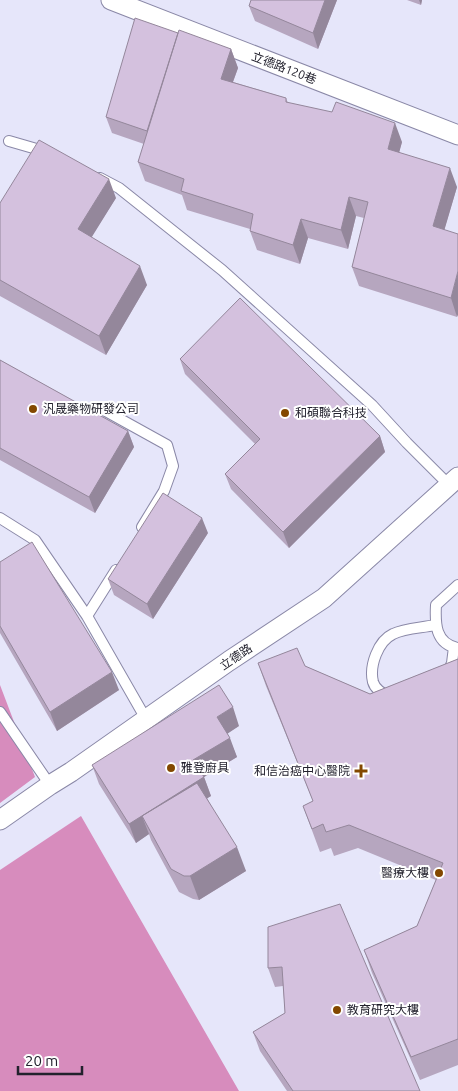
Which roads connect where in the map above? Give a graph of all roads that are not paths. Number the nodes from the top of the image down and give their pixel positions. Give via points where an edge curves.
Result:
1 (111, 0) edge
2 (458, 135) edge
3 (9, 141) dead end
4 (55, 154) edge
5 (87, 171) edge
6 (102, 409) dead end
7 (454, 481) edge
8 (0, 518) edge
9 (138, 533) edge
10 (123, 558) edge
11 (458, 585) edge
12 (87, 616) junction
13 (435, 625) junction
14 (456, 647) edge
15 (442, 682) edge
16 (402, 700) edge
17 (0, 712) edge
18 (146, 719) junction
19 (50, 785) junction
20 (0, 820) edge

1 - 2 street, 立德路120巷
3 - 4 lane
5 - 7 lane via 119,188 222,270 372,405 406,443
6 - 9 lane via 167,445 173,466 164,492
7 - 18 street, 立德路 via 324,598
8 - 12 lane via 35,540
10 - 12 lane
11 - 13 lane via 436,605
12 - 18 lane
13 - 14 lane via 441,639
13 - 16 lane via 392,634 381,644 372,672 374,684 383,694
14 - 15 lane
17 - 19 lane
18 - 19 street, 立德路
19 - 20 street, 立德路

